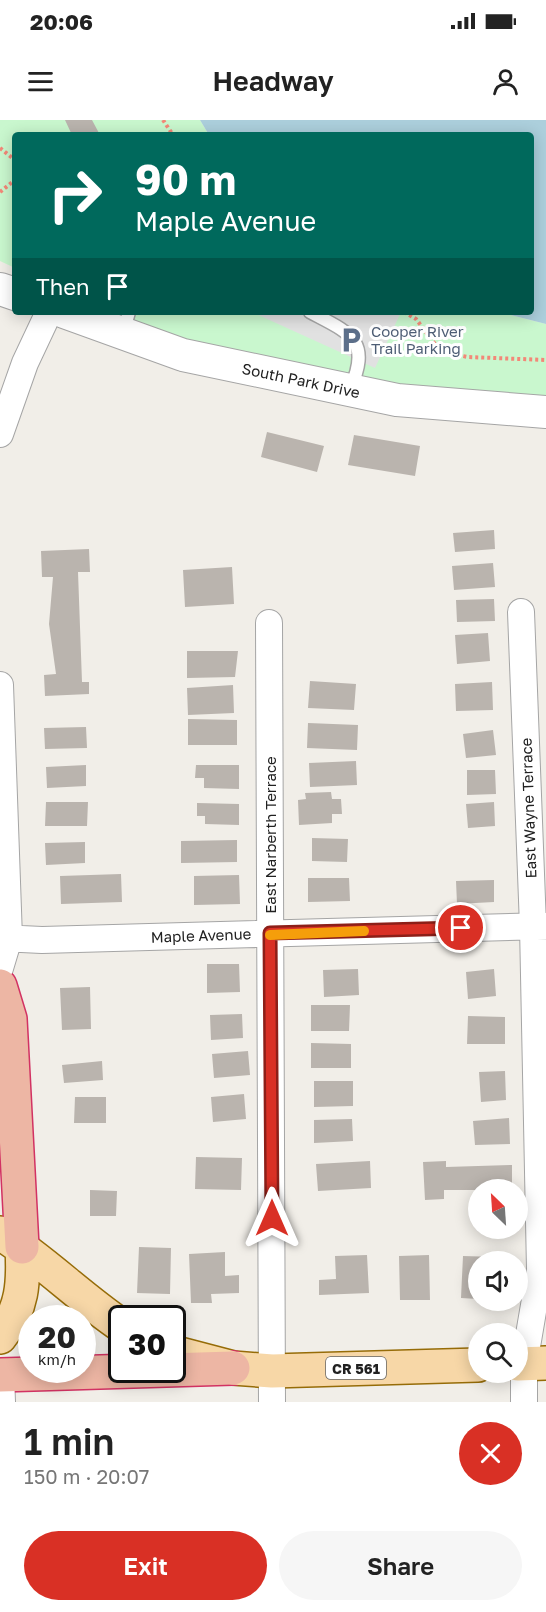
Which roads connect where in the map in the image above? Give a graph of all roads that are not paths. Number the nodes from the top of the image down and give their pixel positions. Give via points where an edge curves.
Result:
1 (48, 315) edge
2 (81, 315) edge
3 (316, 315) edge
4 (126, 323) edge
5 (349, 390) junction
6 (546, 412) edge
7 (0, 434) edge
8 (521, 612) dead end
9 (269, 623) dead end
10 (0, 685) edge
11 (1, 719) edge
12 (540, 926) edge
13 (270, 933) junction
14 (4, 938) edge
15 (0, 968) edge
16 (0, 986) edge
17 (12, 1074) junction
18 (0, 1111) edge
19 (11, 1240) edge
20 (108, 1316) edge
21 (2, 1335) edge
22 (186, 1356) edge
23 (529, 1363) edge
24 (468, 1366) edge
25 (233, 1368) junction
26 (1, 1384) edge
27 (272, 1386) edge
28 (524, 1402) edge

1 - 7 street via 25,363
2 - 4 street, South Park Drive
3 - 5 lane via 348,332 354,341 359,369
4 - 5 street, South Park Drive via 183,355
5 - 6 street, South Park Drive via 397,400
8 - 12 street, East Wayne Terrace
9 - 13 street, East Narberth Terrace
10 - 11 street
11 - 14 street
12 - 13 street, Maple Avenue
12 - 23 street, East Wayne Terrace via 540,1270
13 - 14 street, Maple Avenue
13 - 27 street, East Narberth Terrace
14 - 15 street
16 - 17 highway via 10,1019
17 - 18 highway
17 - 19 highway
19 - 20 main road
19 - 21 main road via 24,1285
21 - 26 main road
22 - 25 main road, CR 561
23 - 28 street, East Wayne Terrace
24 - 27 main road, CR 561
25 - 26 highway
25 - 27 main road, CR 561

